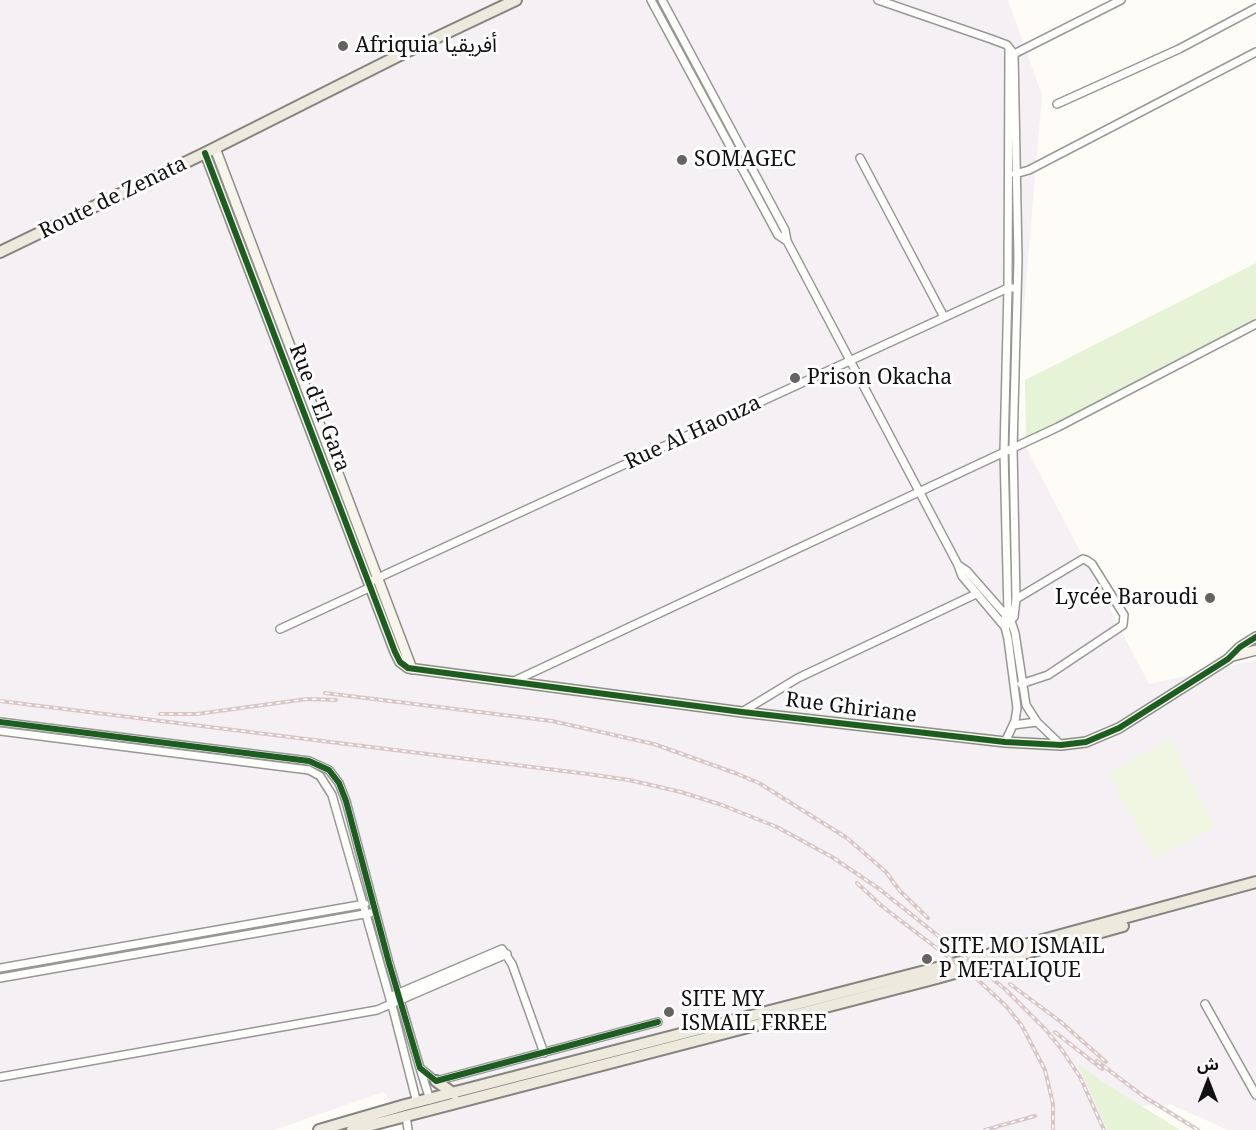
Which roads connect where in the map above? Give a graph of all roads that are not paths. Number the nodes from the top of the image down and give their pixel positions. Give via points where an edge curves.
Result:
1 (516, 0) edge
2 (651, 0) edge
3 (662, 0) edge
4 (878, 0) edge
5 (1121, 0) edge
6 (1256, 8) edge
7 (1256, 52) edge
8 (1010, 53) junction
9 (1057, 104) dead end
10 (210, 150) junction
11 (860, 158) dead end
12 (1017, 173) junction
13 (1009, 174) junction
14 (787, 241) junction
15 (0, 252) edge
16 (266, 287) junction
17 (1008, 288) junction
18 (1017, 288) junction
19 (256, 291) junction
20 (944, 317) junction
21 (1256, 324) edge
22 (851, 361) junction
23 (1013, 448) junction
24 (1004, 452) junction
25 (919, 493) junction
26 (958, 565) junction
27 (373, 583) junction
28 (976, 594) junction
29 (1016, 599) junction
30 (1009, 619) junction
31 (1003, 625) junction
32 (280, 629) dead end
33 (1256, 637) edge
34 (1256, 651) edge
35 (1233, 656) junction
36 (412, 669) joint
37 (512, 682) junction
38 (1022, 684) junction
39 (742, 712) junction
40 (0, 722) edge
41 (1037, 722) junction
42 (1013, 724) junction
43 (0, 731) edge
44 (1005, 742) junction
45 (1061, 745) junction
46 (338, 781) junction
47 (328, 786) junction
48 (1256, 882) edge
49 (1256, 889) edge
50 (373, 902) junction
51 (363, 904) junction
52 (376, 912) junction
53 (366, 914) junction
54 (383, 939) junction
55 (157, 940) junction
56 (373, 941) junction
57 (159, 950) junction
58 (507, 954) junction
59 (0, 968) edge
60 (0, 978) edge
61 (398, 993) junction
62 (391, 1001) junction
63 (400, 1001) junction
64 (1205, 1004) dead end
65 (658, 1022) dead end
66 (544, 1053) junction
67 (420, 1068) junction
68 (0, 1077) edge
69 (436, 1081) junction
70 (454, 1094) junction
71 (1256, 1095) edge
72 (430, 1104) junction
73 (418, 1107) junction
74 (405, 1110) junction
75 (318, 1130) edge
76 (352, 1130) edge
77 (408, 1130) edge

1 - 10 main road, Route de Zenata
2 - 14 street via 778,235
3 - 14 street
4 - 8 street via 991,39
5 - 8 street
6 - 9 street via 1179,49
7 - 12 street
8 - 12 street
8 - 13 street
10 - 15 main road, Route de Zenata
10 - 16 street, Rue d'El Gara
10 - 19 street, Rue d'El Gara
11 - 20 street
12 - 13 street
12 - 18 street
13 - 17 street
14 - 22 street
16 - 19 street
16 - 27 street, Rue d'El Gara
17 - 18 street, Rue Al Haouza
17 - 20 street, Rue Al Haouza
17 - 24 street
18 - 23 street
19 - 27 street, Rue d'El Gara
20 - 22 street, Rue Al Haouza
21 - 23 street
22 - 25 street
22 - 27 street, Rue Al Haouza
23 - 24 street
23 - 29 street
24 - 25 street
24 - 30 street
25 - 26 street
25 - 37 street
26 - 28 street
26 - 30 street
27 - 32 street, Rue Al Haouza
27 - 36 street, Rue d'El Gara
28 - 31 street
28 - 39 street via 798,678
29 - 30 street via 1015,615
29 - 38 street via 1083,559 1092,564 1124,615 1123,625 1048,675
30 - 31 street
30 - 38 street via 1015,633
31 - 42 street via 1017,708
33 - 35 street, Rue Ghiriane via 1240,646
34 - 35 street, Rue Ghiriane
35 - 45 street, Rue Ghiriane via 1119,728 1086,742
36 - 37 street, Rue Ghiriane
37 - 39 street, Rue Ghiriane
38 - 41 street via 1026,705
39 - 44 street, Rue Ghiriane
40 - 46 street via 309,761 329,770
41 - 42 street
41 - 45 street
42 - 44 street
43 - 47 street via 309,770
44 - 45 street, Rue Ghiriane
46 - 47 street
46 - 50 street
47 - 51 street
48 - 70 main road
49 - 72 main road via 937,978
50 - 51 street
50 - 52 street
51 - 53 street
51 - 55 street
52 - 53 street
52 - 54 street
53 - 56 street
53 - 57 street
54 - 56 street
54 - 61 street
55 - 57 street
55 - 59 street
56 - 62 street
57 - 60 street
58 - 61 street via 499,949
58 - 63 street
58 - 66 street
61 - 62 street
61 - 63 street
62 - 63 street
62 - 68 street via 383,1008
62 - 73 street
63 - 67 street
64 - 71 street
65 - 66 street
66 - 69 street
67 - 69 street
67 - 72 street
69 - 70 main road
70 - 72 main road
72 - 73 main road
73 - 74 main road
74 - 75 main road
74 - 76 main road
74 - 77 street

